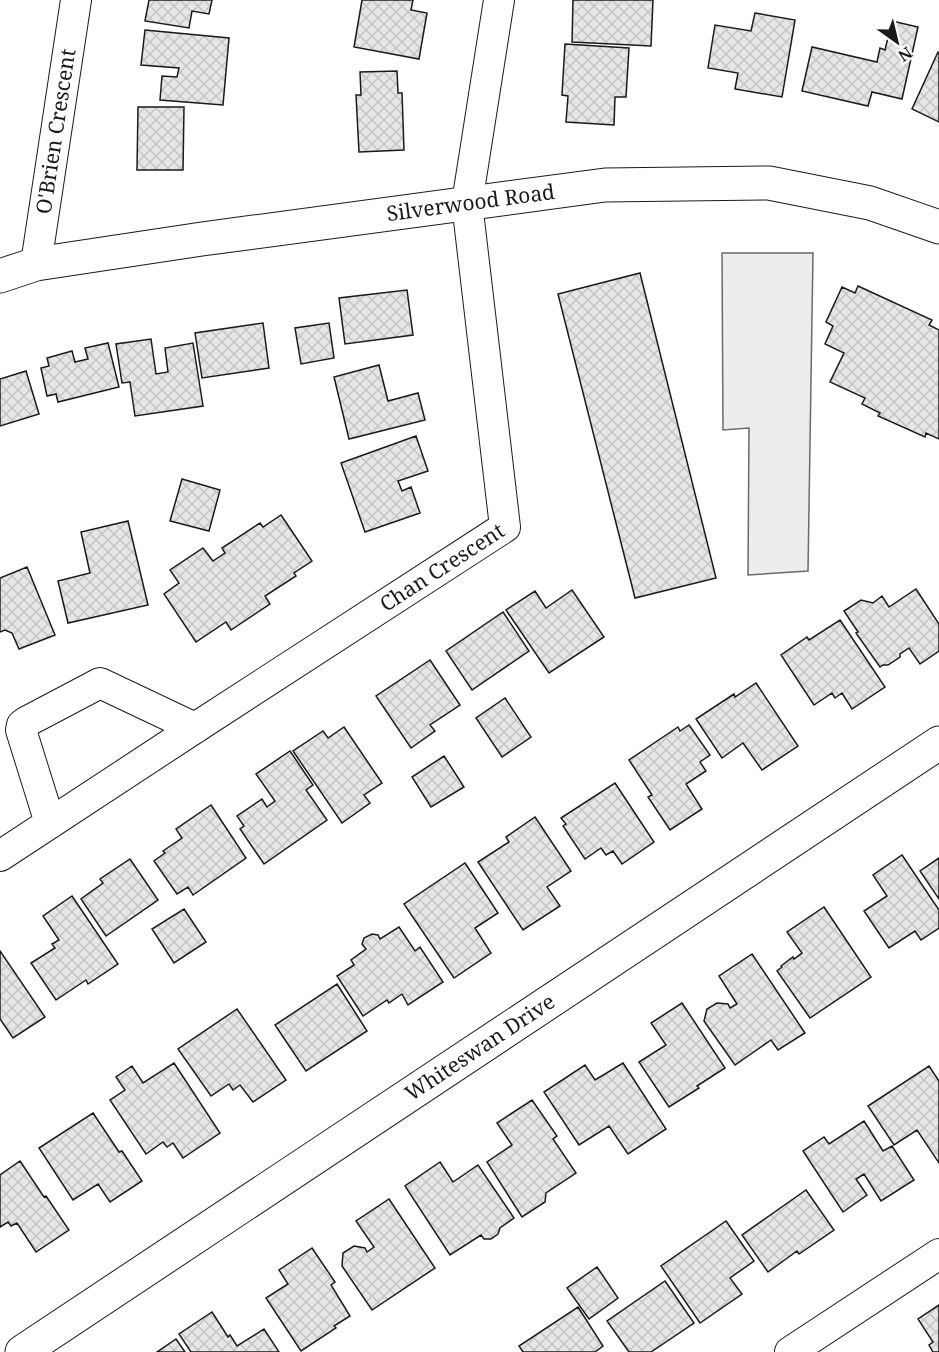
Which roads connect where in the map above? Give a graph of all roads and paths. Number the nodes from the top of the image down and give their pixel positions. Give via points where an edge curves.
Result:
1 (76, 0) edge
2 (499, 0) edge
3 (467, 203) junction
4 (939, 227) edge
5 (36, 264) junction
6 (0, 276) edge
7 (195, 728) junction
8 (939, 743) edge
9 (50, 823) junction
10 (0, 856) edge
11 (939, 1254) edge
12 (802, 1349) edge
13 (22, 1352) edge

1 - 5 street, O'Brien Crescent
2 - 3 street
3 - 4 street, Silverwood Road via 605,185 769,183 870,203
3 - 5 street, Silverwood Road
3 - 7 street, Chan Crescent via 505,527
5 - 6 street, Silverwood Road
7 - 9 street, Chan Crescent
7 - 9 street via 100,683 26,722 21,730
8 - 13 street, Whiteswan Drive
9 - 10 street, Chan Crescent
11 - 12 street

